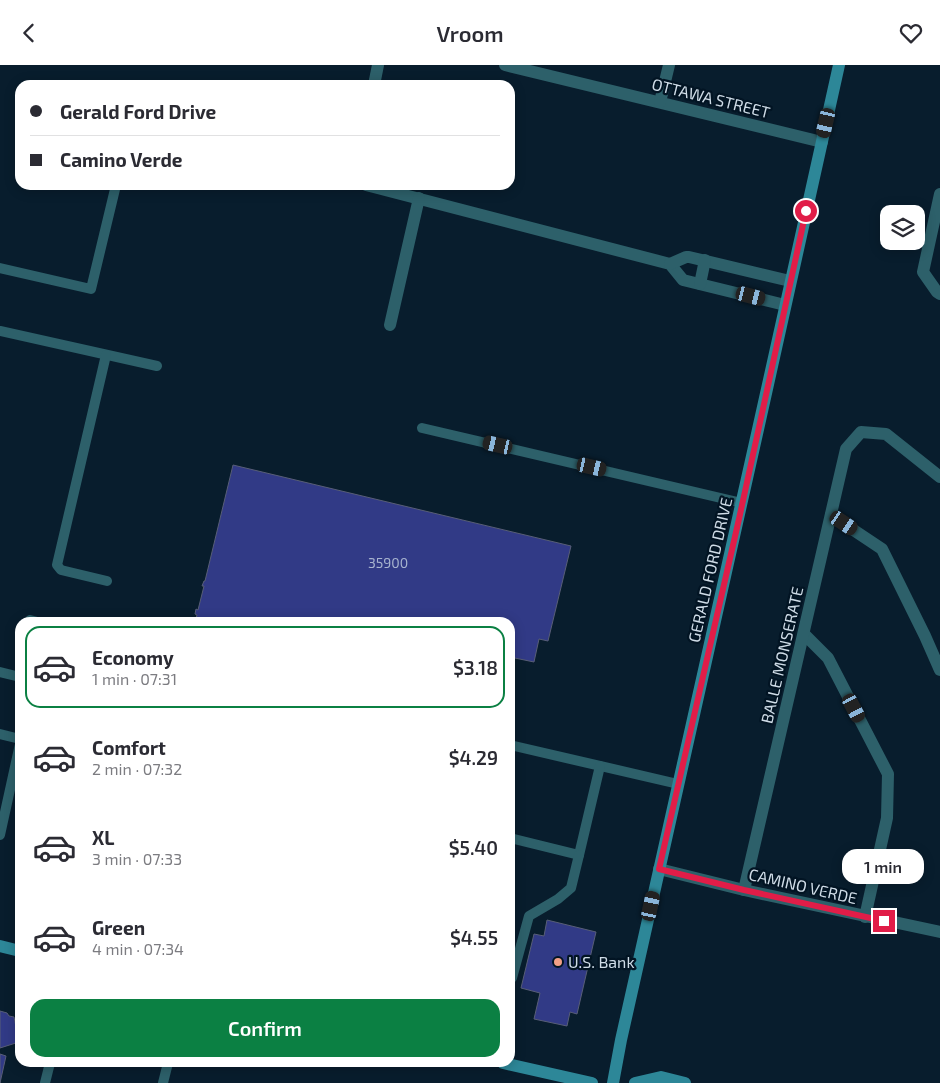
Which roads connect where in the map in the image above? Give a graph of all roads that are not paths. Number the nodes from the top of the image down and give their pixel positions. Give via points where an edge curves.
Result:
1 (378, 65) edge
2 (505, 65) edge
3 (669, 65) edge
4 (839, 65) edge
5 (375, 80) edge
6 (660, 102) junction
7 (822, 142) junction
8 (115, 190) edge
9 (386, 190) edge
10 (940, 194) edge
11 (419, 198) junction
12 (705, 260) junction
13 (670, 264) junction
14 (0, 268) edge
15 (790, 281) junction
16 (700, 284) junction
17 (940, 294) edge
18 (785, 305) junction
19 (390, 325) dead end
20 (0, 331) edge
21 (106, 355) junction
22 (157, 366) dead end
23 (422, 427) dead end
24 (940, 477) edge
25 (742, 503) junction
26 (831, 515) junction
27 (107, 581) dead end
28 (804, 634) junction
29 (940, 670) edge
30 (0, 672) edge
31 (15, 676) edge
32 (0, 734) edge
33 (15, 738) edge
34 (515, 746) edge
35 (15, 759) edge
36 (600, 766) junction
37 (678, 785) junction
38 (4, 793) edge
39 (0, 835) edge
40 (515, 838) edge
41 (579, 855) junction
42 (659, 869) junction
43 (744, 890) junction
44 (865, 917) junction
45 (940, 932) edge
46 (0, 946) edge
47 (15, 950) edge
48 (515, 967) edge
49 (515, 1066) edge
50 (49, 1067) edge
51 (167, 1067) edge
52 (45, 1083) edge
53 (163, 1083) edge
54 (592, 1083) edge
55 (613, 1083) edge
56 (635, 1083) edge
57 (685, 1083) edge

1 - 5 street
2 - 6 street, OTTAWA STREET
3 - 6 street
4 - 7 main road, GERALD FORD DRIVE
6 - 7 street, OTTAWA STREET
7 - 15 main road, GERALD FORD DRIVE
8 - 14 lane via 91,289
9 - 11 street
10 - 17 street via 923,272
11 - 13 street
11 - 19 street
12 - 13 street via 686,257
12 - 15 street
12 - 16 street
13 - 16 street via 683,280
15 - 18 main road, GERALD FORD DRIVE
16 - 18 street
18 - 25 main road, GERALD FORD DRIVE
20 - 21 lane
21 - 22 lane
21 - 27 lane via 57,565 61,570
23 - 25 lane
24 - 26 street, BALLE MONSERATE via 886,434 861,432 846,449
25 - 37 main road, GERALD FORD DRIVE
26 - 28 street, BALLE MONSERATE
26 - 29 street via 882,549
28 - 43 street, BALLE MONSERATE
28 - 44 street via 828,658 888,774 887,819
30 - 31 lane
32 - 33 lane
34 - 36 lane
35 - 38 lane
36 - 37 lane
36 - 41 lane
37 - 42 main road, GERALD FORD DRIVE
38 - 39 lane
40 - 41 lane
41 - 48 lane via 571,888 529,916
42 - 43 street, CAMINO VERDE
42 - 55 main road, GERALD FORD DRIVE
43 - 44 street, CAMINO VERDE
44 - 45 street, CAMINO VERDE
46 - 47 main road
49 - 54 main road
50 - 52 lane
51 - 53 lane
56 - 57 main road via 661,1077

